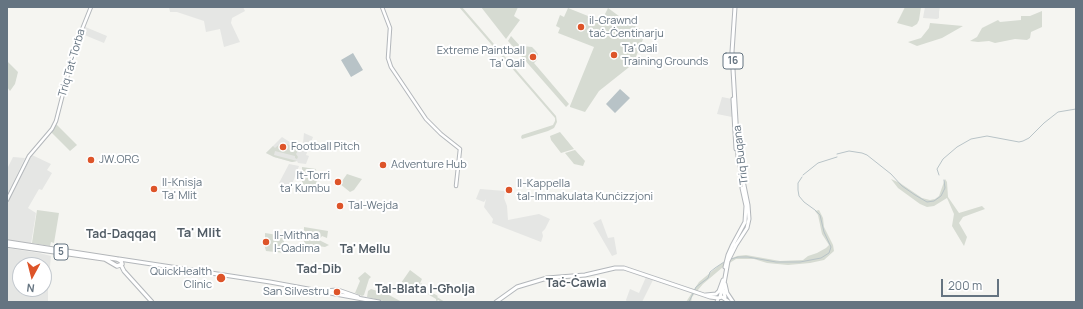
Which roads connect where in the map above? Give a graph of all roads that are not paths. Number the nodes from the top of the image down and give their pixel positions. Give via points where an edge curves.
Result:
1 (91, 7) edge
2 (382, 7) edge
3 (734, 7) edge
4 (456, 186) dead end
5 (7, 200) edge
6 (7, 243) edge
7 (119, 259) junction
8 (728, 260) junction
9 (131, 262) junction
10 (121, 264) junction
11 (726, 274) junction
12 (723, 279) junction
13 (334, 289) junction
14 (320, 291) junction
15 (343, 291) junction
16 (698, 293) junction
17 (333, 294) junction
18 (342, 295) junction
19 (710, 297) junction
20 (719, 297) junction
21 (725, 297) junction
22 (364, 299) junction
23 (152, 302) edge
24 (379, 302) edge
25 (496, 302) edge
26 (717, 302) edge
27 (729, 302) edge
28 (733, 302) edge

1 - 5 main road, Triq Tat-Torba via 75,47 56,121 29,156
2 - 4 main road via 390,28 388,58 391,67 426,119 460,149
3 - 8 main road, Triq Buqana / 16 via 732,52 738,156 749,219 747,228
6 - 7 highway, 5
6 - 10 highway, 5 via 104,259 117,266
7 - 9 main road
7 - 10 highway
8 - 11 main road, Triq Buqana / 16
8 - 12 main road, Triq Buqana / 16
9 - 10 main road
9 - 14 main road
10 - 23 main road via 124,271
11 - 21 main road, Triq Buqana / 16 via 723,288
11 - 28 main road via 726,288
12 - 16 main road via 716,294
12 - 20 main road, Triq Buqana / 16
13 - 14 main road
13 - 15 main road
13 - 17 main road
14 - 17 main road
15 - 18 main road
15 - 22 main road
16 - 19 main road
16 - 25 main road via 629,269 619,268 536,281 517,287
17 - 18 main road
18 - 22 main road
19 - 20 main road
19 - 26 main road
20 - 21 main road
20 - 26 main road, 16
21 - 27 main road
22 - 24 main road

